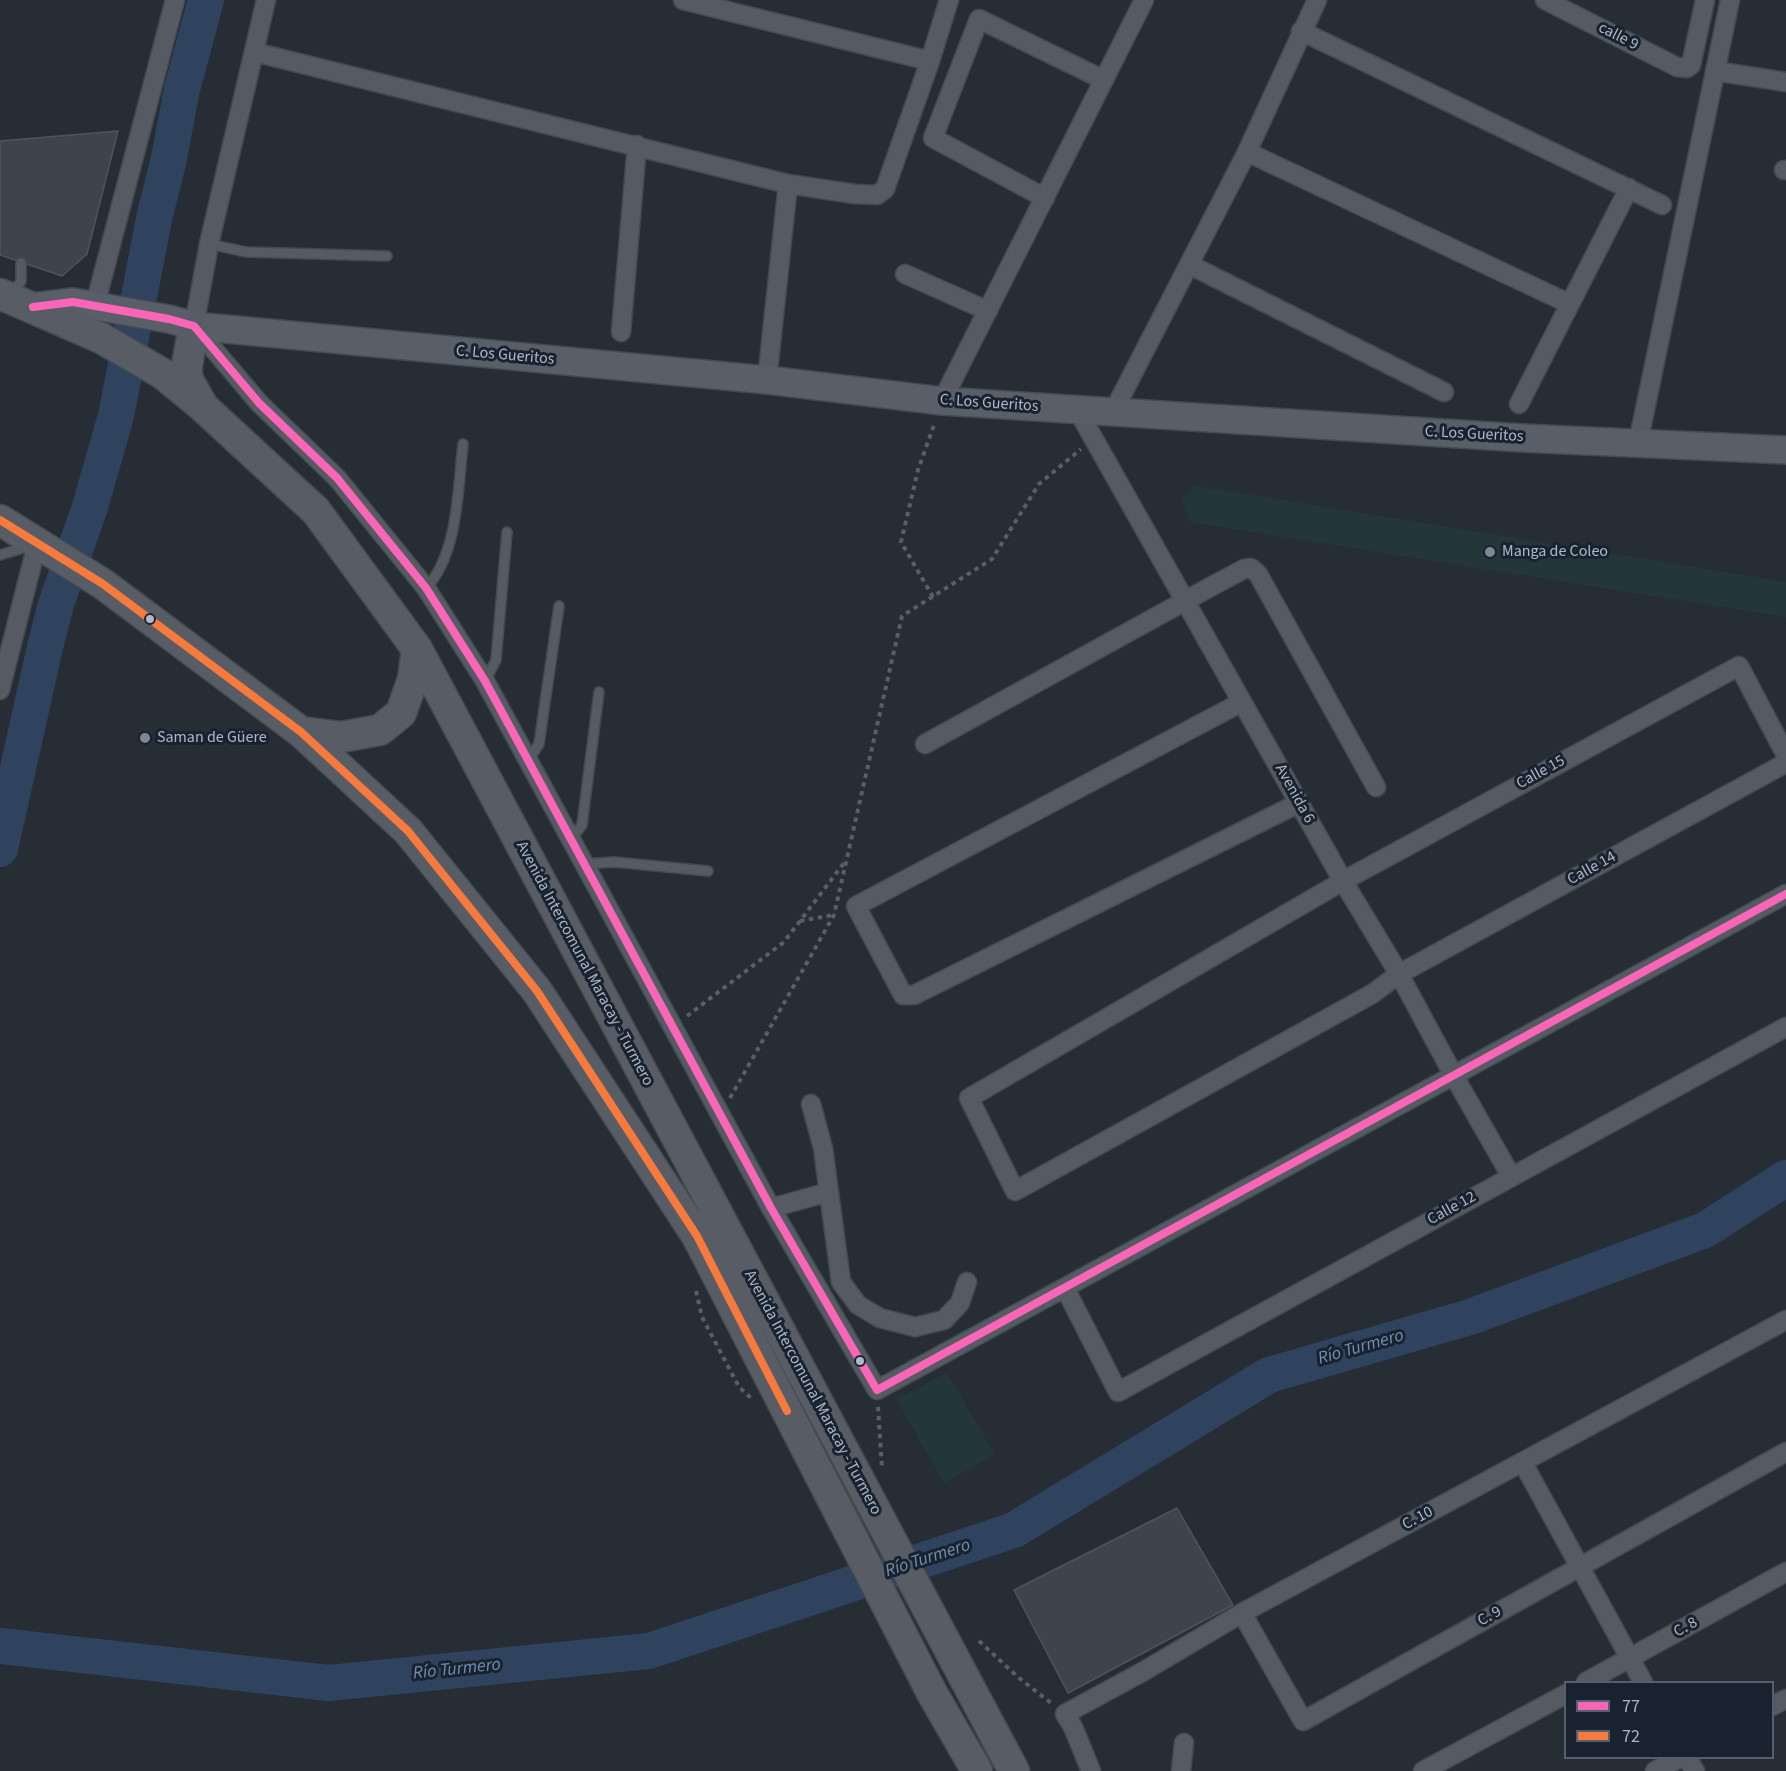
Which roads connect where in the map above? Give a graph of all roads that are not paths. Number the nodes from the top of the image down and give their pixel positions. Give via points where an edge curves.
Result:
1 (175, 0) edge
2 (266, 0) edge
3 (683, 0) edge
4 (949, 0) edge
5 (1144, 0) edge
6 (1317, 0) edge
7 (1545, 0) edge
8 (1705, 0) edge
9 (1730, 0) edge
10 (1301, 31) junction
11 (254, 52) junction
12 (930, 61) junction
13 (1715, 71) junction
14 (1104, 80) junction
15 (1786, 82) edge
16 (637, 145) junction
17 (1247, 152) junction
18 (788, 184) junction
19 (1629, 188) junction
20 (1045, 198) junction
21 (1662, 205) dead end
22 (209, 244) junction
23 (387, 256) dead end
24 (21, 263) dead end
25 (1190, 265) junction
26 (905, 274) dead end
27 (14, 300) edge
28 (1570, 304) junction
29 (103, 307) junction
30 (988, 311) junction
31 (182, 323) junction
32 (621, 332) dead end
33 (767, 380) junction
34 (1444, 392) dead end
35 (942, 401) junction
36 (1519, 404) dead end
37 (202, 406) junction
38 (1078, 411) junction
39 (1113, 412) junction
40 (1638, 443) junction
41 (463, 444) dead end
42 (1786, 450) edge
43 (0, 520) edge
44 (507, 532) dead end
45 (48, 550) junction
46 (0, 555) edge
47 (426, 588) junction
48 (1185, 602) junction
49 (559, 606) dead end
50 (417, 649) junction
51 (485, 681) junction
52 (0, 690) edge
53 (599, 692) dead end
54 (1242, 702) junction
55 (301, 732) junction
56 (925, 744) dead end
57 (1786, 755) edge
58 (528, 761) junction
59 (1786, 763) edge
60 (1376, 787) dead end
61 (1299, 803) junction
62 (571, 839) junction
63 (583, 864) junction
64 (708, 871) dead end
65 (1343, 881) junction
66 (1786, 894) edge
67 (1399, 974) junction
68 (1786, 1027) edge
69 (1454, 1076) junction
70 (812, 1104) dead end
71 (1511, 1176) junction
72 (829, 1192) junction
73 (771, 1208) junction
74 (967, 1281) dead end
75 (1065, 1288) junction
76 (1786, 1320) edge
77 (1786, 1452) edge
78 (1522, 1463) junction
79 (1581, 1566) junction
80 (1786, 1572) edge
81 (1242, 1613) junction
82 (1629, 1659) junction
83 (1590, 1681) edge
84 (1642, 1681) edge
85 (1564, 1695) edge
86 (1184, 1743) dead end
87 (1678, 1759) edge
88 (977, 1771) edge
89 (1014, 1771) edge
90 (1091, 1771) edge
91 (1181, 1771) edge
92 (1423, 1771) edge
93 (1655, 1771) edge

1 - 29 street
2 - 11 street
3 - 12 street
4 - 12 street
5 - 14 street
6 - 10 street
7 - 8 street, calle 9 via 1677,67 1687,68 1691,65
9 - 13 street
10 - 17 street
10 - 19 street
11 - 16 street
11 - 22 street
12 - 18 street via 885,189 877,195 866,195
13 - 15 street
13 - 40 street
14 - 20 street
14 - 20 street via 979,19 933,138
16 - 18 street
16 - 32 street
17 - 25 street
17 - 28 street
18 - 33 street
19 - 21 street
19 - 28 street
20 - 30 street
22 - 23 lane via 246,252
22 - 31 street
24 - 27 lane via 21,281
25 - 34 street
25 - 39 street
26 - 30 street
27 - 29 street, C. Los Gueritos
27 - 37 main road, Avenida Intercomunal Maracay - Turmero via 101,338 163,374
28 - 36 street
29 - 31 street, C. Los Gueritos
30 - 35 street
31 - 33 street, C. Los Gueritos
31 - 37 main road via 187,378
31 - 47 street via 337,478
33 - 35 street, C. Los Gueritos
35 - 38 street, C. Los Gueritos
37 - 50 main road, Avenida Intercomunal Maracay - Turmero via 316,511
38 - 39 street, C. Los Gueritos
38 - 48 street, Avenida 6
39 - 40 street, C. Los Gueritos
40 - 42 street, C. Los Gueritos
41 - 47 lane via 445,558
43 - 45 main road, Avenida Intercomunal Maracay - Turmero
44 - 51 lane via 496,660
45 - 46 lane
45 - 52 street
45 - 55 main road, Avenida Intercomunal Maracay - Turmero via 103,584
47 - 51 street
48 - 54 street, Avenida 6
48 - 56 street
48 - 60 street via 1244,569 1251,568 1258,574
49 - 58 lane via 539,744
50 - 55 main road via 413,679 401,712 380,730 341,737
50 - 89 main road, Avenida Intercomunal Maracay - Turmero
51 - 58 street
53 - 62 lane via 582,825
54 - 61 street, Avenida 6
54 - 61 street via 856,906 903,995 914,995
55 - 88 main road, Avenida Intercomunal Maracay - Turmero via 408,831 537,991 697,1236 932,1693
57 - 65 street, Calle 15 via 1739,666
58 - 62 street
59 - 67 street, Calle 14
61 - 65 street, Avenida 6
62 - 63 street
63 - 64 lane via 614,862
63 - 73 street
65 - 67 street, Avenida 6
65 - 67 street, Calle 15 via 969,1098 1015,1191 1372,994
66 - 69 street
67 - 69 street, Avenida 6
68 - 71 street, Calle 12
69 - 71 street, Avenida 6
69 - 75 street
70 - 72 street
71 - 75 street, Calle 12 via 1118,1392
72 - 73 street
72 - 74 street via 841,1282 858,1305 880,1318 915,1327 944,1320 960,1303
73 - 75 street via 877,1390
76 - 78 street, C. 10
77 - 79 street, C. 9
78 - 79 street
78 - 81 street, C. 10
79 - 81 street, C. 9 via 1304,1721
79 - 82 street
80 - 82 street, C. 8
81 - 90 street, C. 10 via 1069,1720
82 - 83 street, C. 8
82 - 84 street
85 - 92 street
86 - 91 street
87 - 93 street

